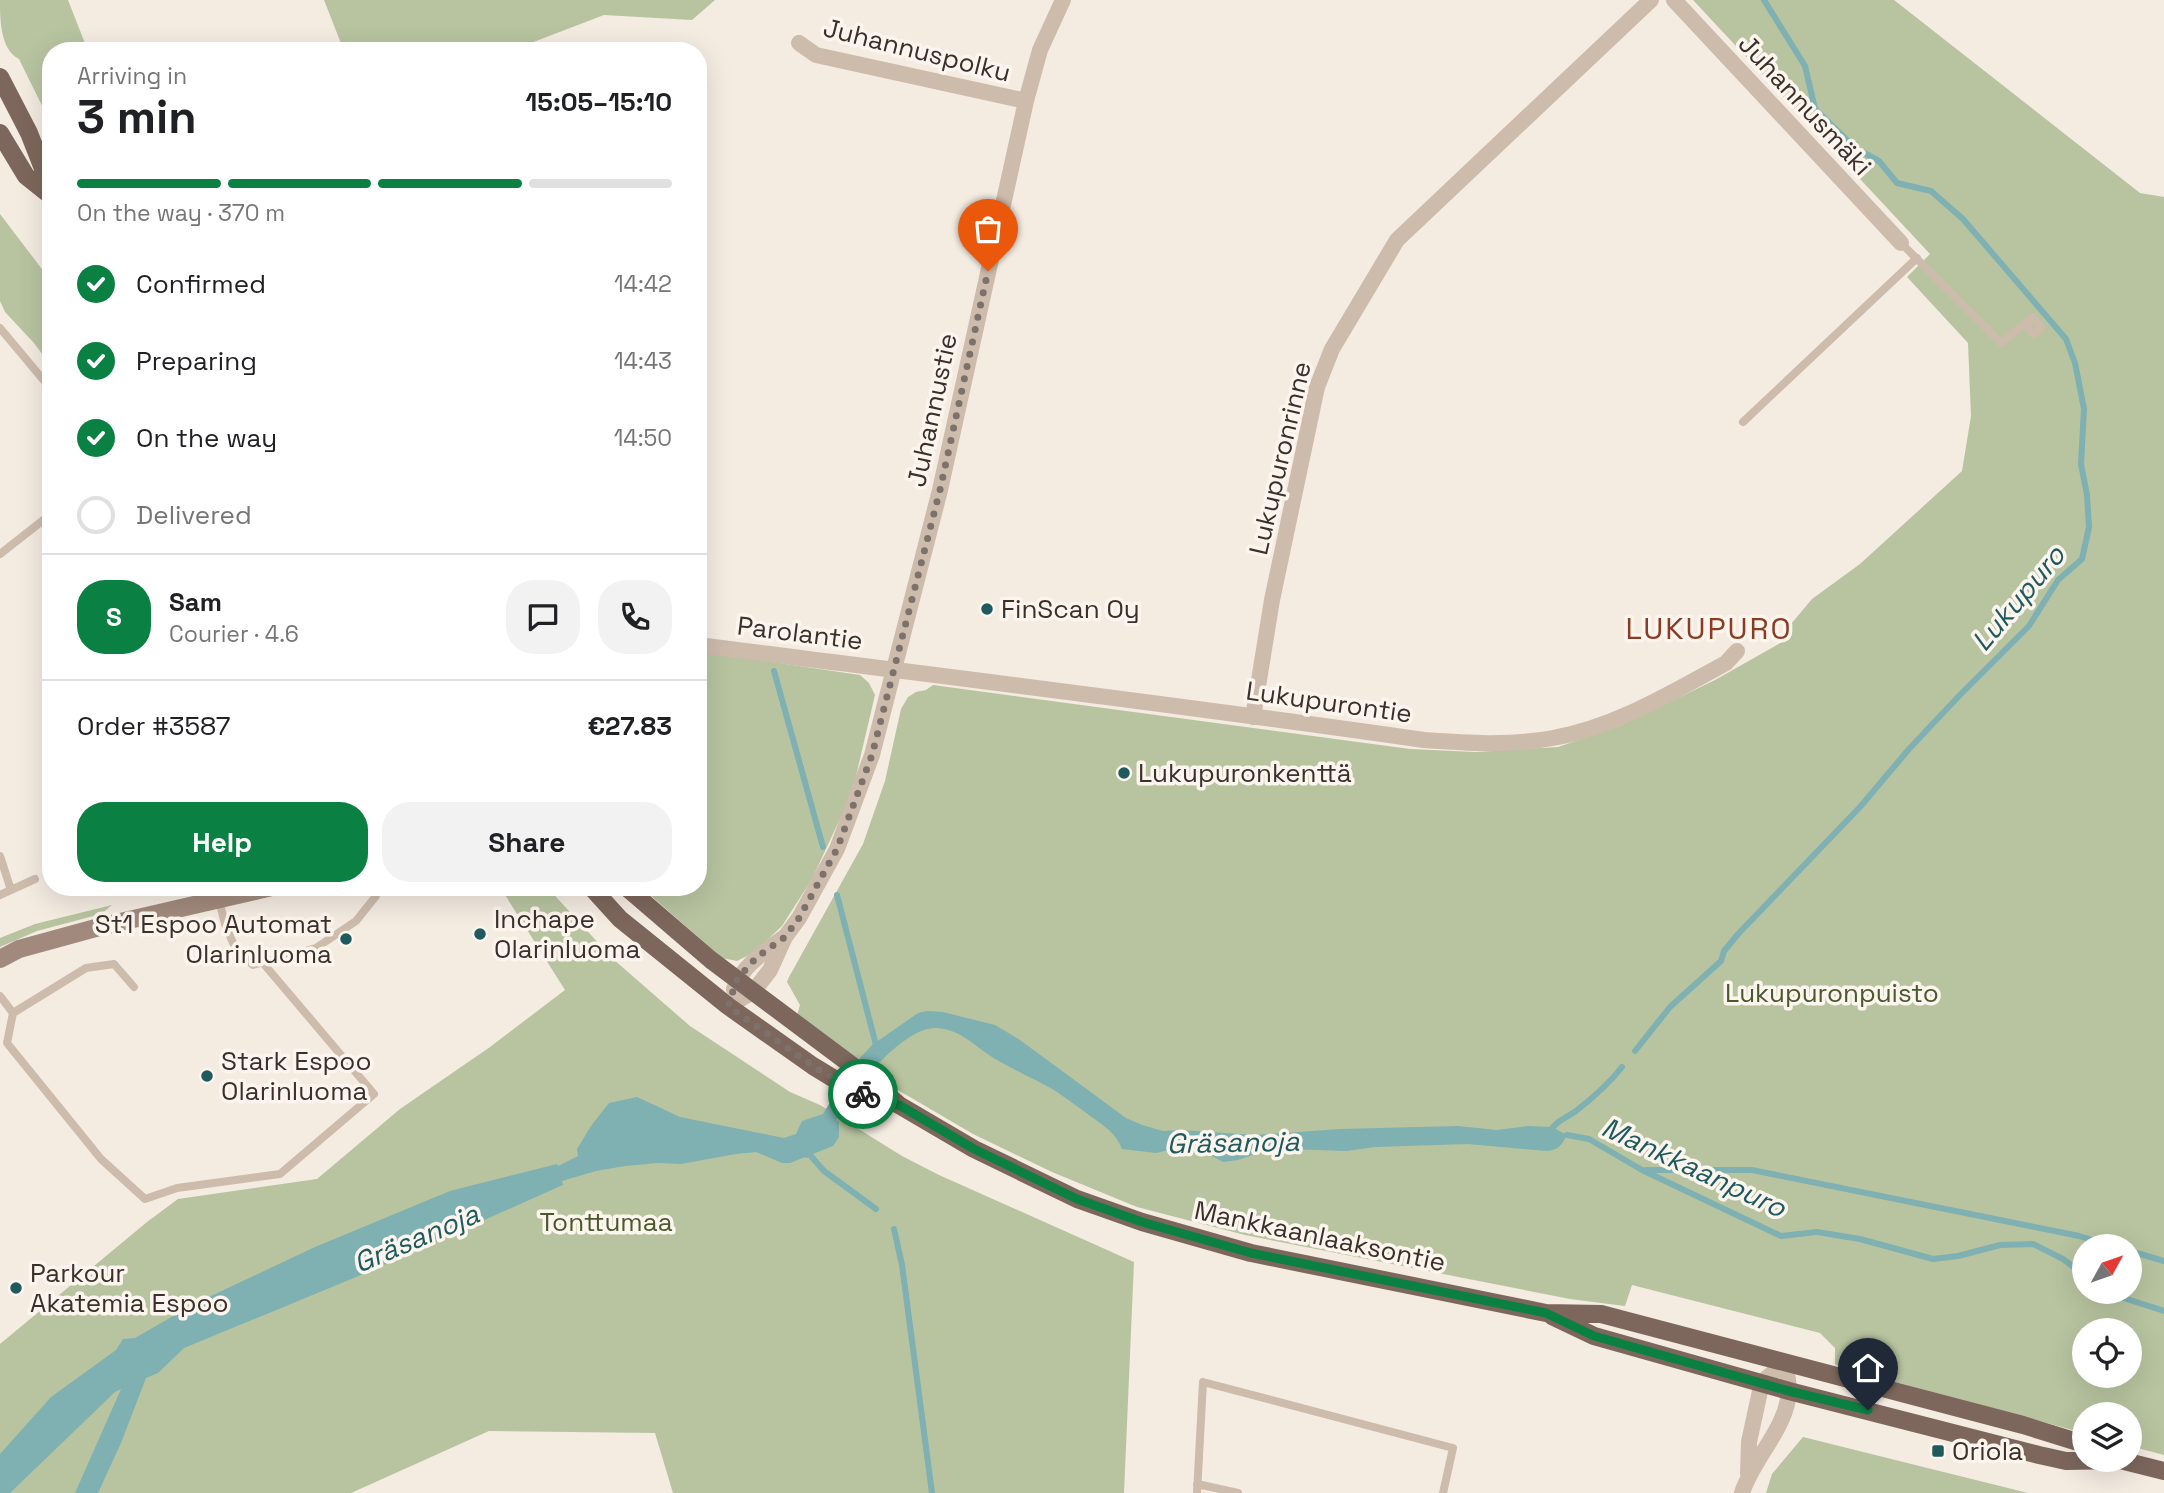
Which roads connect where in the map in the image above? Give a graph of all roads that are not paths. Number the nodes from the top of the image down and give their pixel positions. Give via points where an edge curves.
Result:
1 (1063, 0) edge
2 (1651, 0) edge
3 (1674, 0) edge
4 (799, 43) dead end
5 (0, 77) edge
6 (1026, 101) junction
7 (0, 133) edge
8 (42, 166) edge
9 (42, 189) edge
10 (1901, 243) joint
11 (1917, 258) junction
12 (2025, 324) dead end
13 (0, 328) edge
14 (42, 379) edge
15 (1743, 422) dead end
16 (42, 521) edge
17 (0, 554) edge
18 (707, 646) edge
19 (1737, 651) dead end
20 (895, 670) junction
21 (1253, 717) junction
22 (0, 856) edge
23 (35, 879) dead end
24 (11, 890) junction
25 (0, 895) edge
26 (235, 896) edge
27 (376, 896) edge
28 (599, 896) edge
29 (636, 896) edge
30 (219, 900) junction
31 (785, 937) junction
32 (0, 959) edge
33 (263, 963) junction
34 (737, 979) junction
35 (134, 987) dead end
36 (752, 992) junction
37 (0, 996) edge
38 (728, 1006) junction
39 (13, 1013) junction
40 (899, 1105) junction
41 (1546, 1313) junction
42 (1785, 1363) junction
43 (1762, 1382) junction
44 (1789, 1391) junction
45 (2072, 1440) edge
46 (2072, 1461) edge
47 (2142, 1465) edge
48 (2164, 1471) edge
49 (1748, 1475) junction
50 (1197, 1488) edge
51 (1238, 1493) edge
52 (1443, 1493) edge
53 (1742, 1493) edge

1 - 6 street, Juhannustie via 1040,50
2 - 21 street, Lukupuronrinne via 1397,240 1332,349 1317,387 1272,600
3 - 10 street, Juhannusmäki
4 - 6 street, Juhannuspolku via 816,55
5 - 8 main road
6 - 20 street, Juhannustie
7 - 9 main road via 26,176
10 - 11 lane
11 - 12 lane via 2001,343
11 - 15 lane
13 - 14 lane
16 - 17 lane
18 - 20 street, Parolantie
19 - 21 street, Lukupurontie via 1726,663 1639,710 1554,738 1473,743 1424,740
20 - 21 street, Lukupurontie
20 - 31 street, Juhannustie via 872,755 837,849
22 - 24 lane
23 - 24 lane
24 - 25 lane
26 - 30 main road
27 - 33 lane via 355,921 316,948
28 - 38 main road, Mankkaanlaaksontie via 620,919
29 - 34 main road, Mankkaanlaaksontie
30 - 32 main road via 103,926
30 - 33 lane via 236,950 253,965
31 - 34 street
31 - 36 street via 770,970
33 - 39 lane via 374,1094 280,1174 177,1188 145,1199 101,1159 7,1043
34 - 36 main road, Mankkaanlaaksontie
34 - 38 street
35 - 39 lane via 114,964 86,968
36 - 38 street
36 - 40 main road, Mankkaanlaaksontie
37 - 39 lane
38 - 40 main road, Mankkaanlaaksontie via 854,1091
40 - 41 main road, Mankkaanlaaksontie via 974,1149 1077,1199 1142,1222 1251,1253
41 - 42 main road, Mankkaanlaaksontie via 1601,1314
41 - 43 main road, Mankkaanlaaksontie via 1594,1336
42 - 43 street
42 - 44 street
42 - 45 main road, Mankkaanlaaksontie
43 - 44 main road, Mankkaanlaaksontie
43 - 49 street via 1749,1442
44 - 46 main road, Mankkaanlaaksontie
44 - 49 street via 1782,1418
47 - 48 main road, Mankkaanlaaksontie
49 - 53 street
50 - 51 lane
50 - 52 lane via 1203,1382 1453,1448

